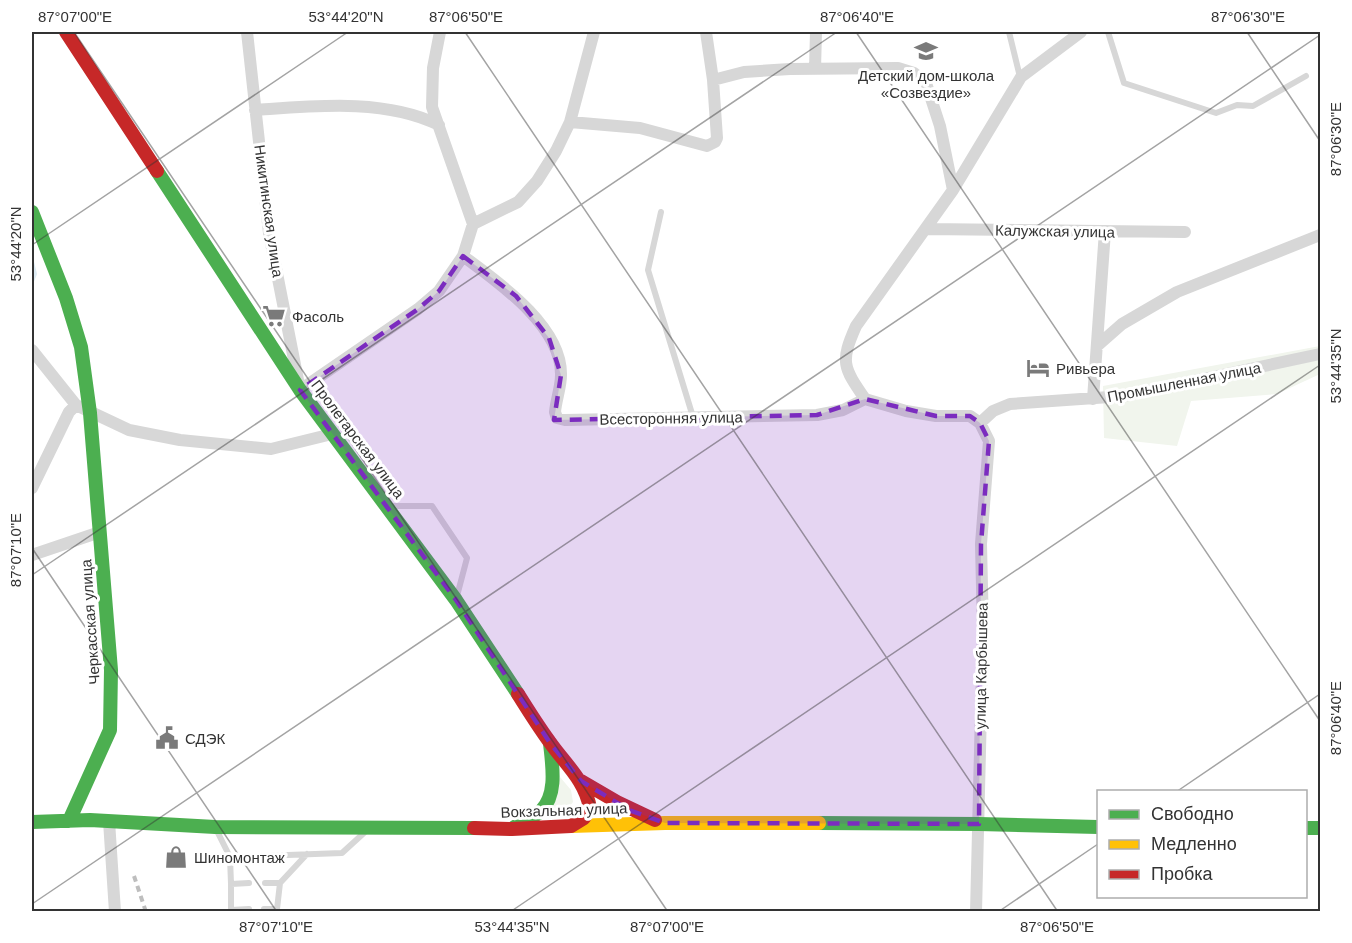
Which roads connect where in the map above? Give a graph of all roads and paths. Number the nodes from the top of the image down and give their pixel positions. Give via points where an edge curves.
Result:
1 (66, 32) edge
2 (247, 32) edge
3 (440, 32) edge
4 (594, 32) edge
5 (705, 32) edge
6 (816, 32) edge
7 (1009, 32) edge
8 (1081, 32) edge
9 (1108, 32) edge
10 (1068, 35) edge
11 (815, 69) junction
12 (1306, 76) dead end
13 (1021, 77) junction
14 (713, 80) junction
15 (255, 110) junction
16 (570, 122) junction
17 (439, 125) junction
18 (953, 190) junction
19 (32, 212) edge
20 (661, 213) dead end
21 (473, 224) junction
22 (926, 229) junction
23 (1105, 231) junction
24 (1185, 232) dead end
25 (1320, 235) edge
26 (463, 256) junction
27 (1097, 346) junction
28 (32, 350) edge
29 (1320, 354) edge
30 (300, 390) junction
31 (865, 399) junction
32 (1094, 399) junction
33 (76, 405) junction
34 (90, 413) junction
35 (693, 418) junction
36 (980, 423) junction
37 (332, 434) junction
38 (32, 488) edge
39 (388, 507) junction
40 (99, 532) junction
41 (32, 555) edge
42 (456, 600) junction
43 (550, 743) junction
44 (581, 781) junction
45 (69, 821) junction
46 (109, 821) junction
47 (32, 822) edge
48 (665, 823) junction
49 (979, 824) junction
50 (571, 826) junction
51 (215, 827) junction
52 (369, 827) junction
53 (1097, 827) edge
54 (512, 829) junction
55 (307, 854) junction
56 (230, 857) junction
57 (265, 883) dead end
58 (280, 883) junction
59 (231, 884) junction
60 (249, 884) dead end
61 (249, 909) dead end
62 (264, 909) dead end
63 (115, 912) edge
64 (976, 912) edge

1 - 30 main road, Пролетарская улица
2 - 15 street, Никитинская улица
3 - 17 street via 433,68 432,107
4 - 16 street
5 - 14 street
6 - 11 street
7 - 13 lane
8 - 10 street
9 - 12 lane via 1124,83 1216,113 1236,105 1253,106
10 - 13 street
11 - 14 street via 744,72
11 - 18 street via 898,68 914,73 926,83 940,126
13 - 18 street
14 - 16 street via 717,138 707,146 640,128
15 - 17 street via 319,106 384,109
15 - 30 street, Никитинская улица via 269,232
16 - 21 street via 537,181 518,202
17 - 21 street
18 - 22 street
19 - 34 main road, Черкасская улица via 78,337
20 - 35 lane via 648,270
21 - 26 street
22 - 23 street, Калужская улица
22 - 31 street via 848,343 848,374
23 - 24 street, Калужская улица
23 - 27 street
25 - 27 street via 1177,292 1122,324
26 - 30 street via 440,291
26 - 35 street, Всесторонняя улица via 516,296 549,338 558,356 561,375 557,418
27 - 32 street
28 - 33 street
29 - 32 street, Промышленная улица
30 - 37 main road, Пролетарская улица
31 - 35 street, Всесторонняя улица via 843,410 817,415
31 - 36 street via 936,416 970,416
32 - 36 street, Промышленная улица via 1010,404 993,411
33 - 34 street
33 - 38 street
34 - 37 street via 129,430 180,440 271,449
34 - 40 main road, Черкасская улица
36 - 49 street, улица Карбышева via 989,441 981,544
37 - 39 main road, Пролетарская улица
39 - 42 main road, Пролетарская улица
39 - 42 lane via 432,506 467,558
40 - 41 street
40 - 45 main road, Черкасская улица via 111,670 110,730
42 - 43 main road, Пролетарская улица
43 - 44 main road, Пролетарская улица
43 - 54 main road via 549,796 543,809
44 - 48 main road, Пролетарская улица via 629,810
44 - 50 main road via 590,808 584,818
45 - 46 main road, Вокзальная улица
45 - 47 main road, Вокзальная улица
46 - 51 main road, Вокзальная улица
46 - 63 street
48 - 49 main road, Вокзальная улица
48 - 50 main road, Вокзальная улица
49 - 53 main road, Вокзальная улица
49 - 64 street, улица Карбышева
50 - 54 main road, Вокзальная улица
51 - 52 main road, Вокзальная улица
51 - 56 lane
52 - 54 main road, Вокзальная улица
52 - 55 lane via 342,853
55 - 56 lane
55 - 58 lane
56 - 59 lane
57 - 58 lane
58 - 62 lane via 277,909
59 - 60 lane
59 - 61 lane via 231,910

